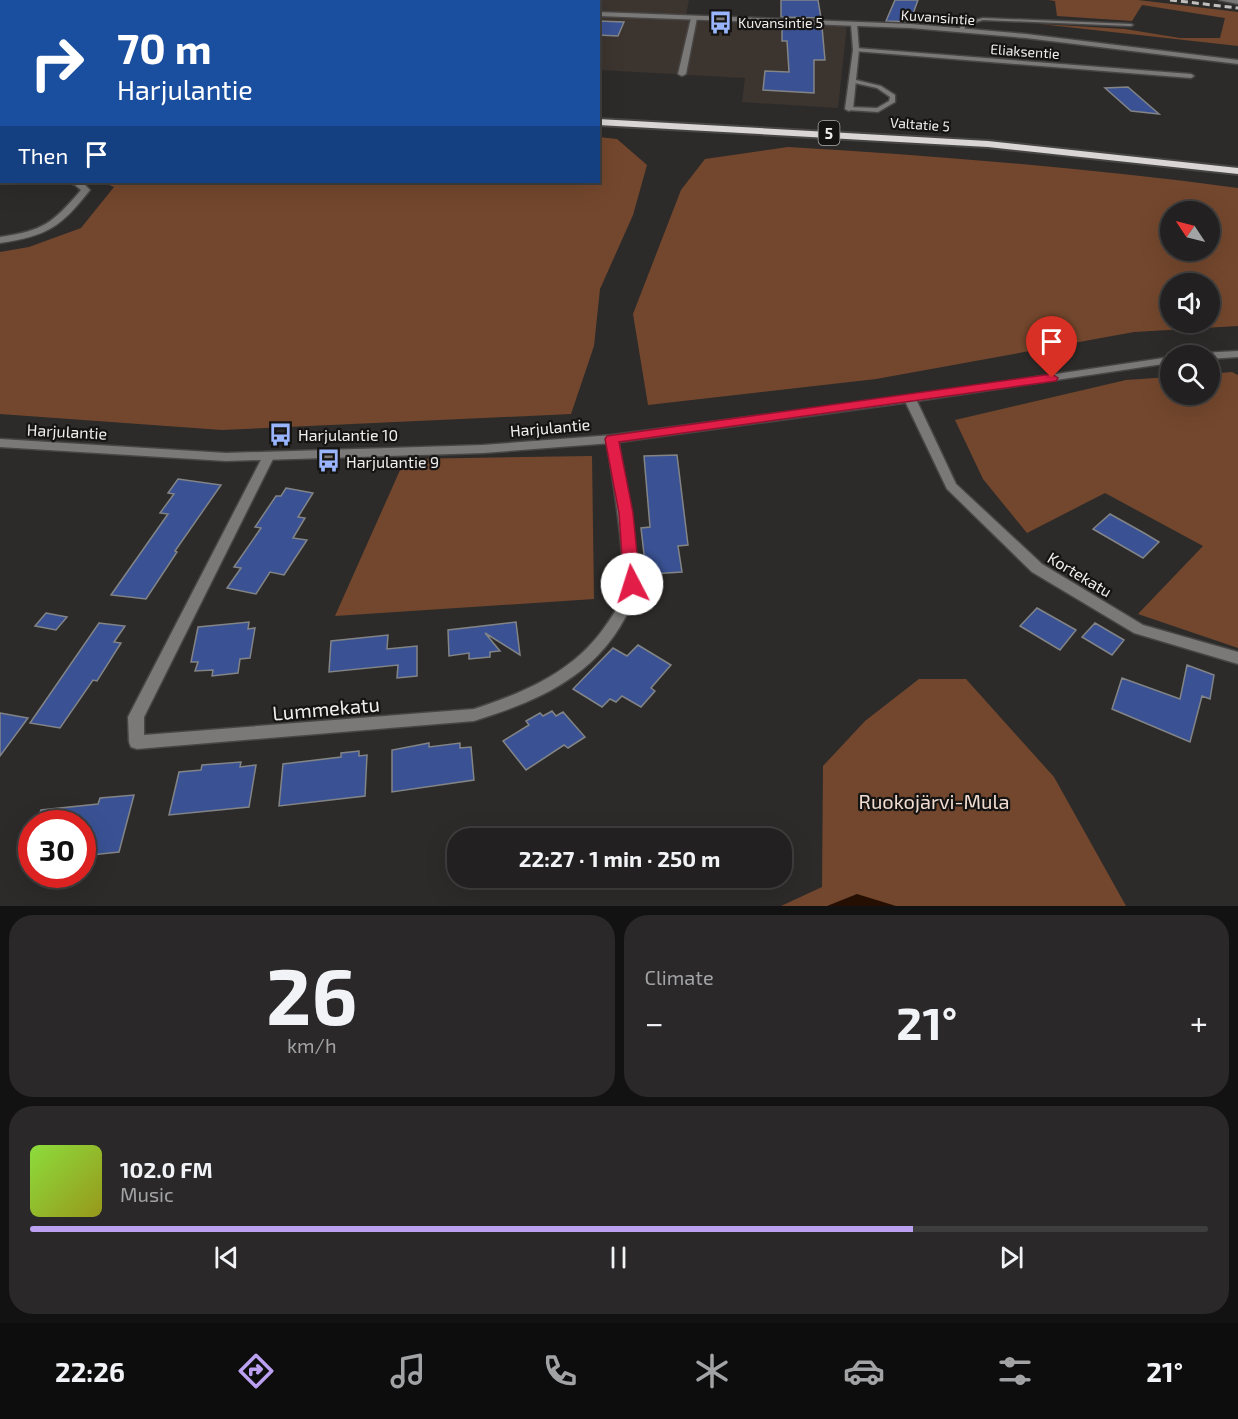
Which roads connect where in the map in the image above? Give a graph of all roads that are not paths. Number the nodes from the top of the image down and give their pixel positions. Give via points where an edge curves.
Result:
1 (1222, 0) edge
2 (1238, 2) edge
3 (600, 14) edge
4 (694, 18) junction
5 (854, 24) junction
6 (1131, 25) dead end
7 (961, 30) junction
8 (856, 50) junction
9 (1238, 62) edge
10 (682, 74) dead end
11 (1191, 76) dead end
12 (852, 81) junction
13 (849, 109) joint
14 (600, 112) edge
15 (600, 122) edge
16 (1234, 160) edge
17 (1238, 171) edge
18 (78, 183) edge
19 (0, 240) edge
20 (1238, 354) edge
21 (1220, 355) edge
22 (1160, 362) edge
23 (910, 399) junction
24 (612, 439) junction
25 (0, 443) edge
26 (269, 455) junction
27 (1238, 658) edge

1 - 2 street
3 - 4 street, Kuvansintie
4 - 5 street, Kuvansintie
4 - 10 street
5 - 7 street, Kuvansintie
5 - 8 street
6 - 7 lane via 983,19 964,24
7 - 9 street, Kuvansintie
8 - 11 lane, Eliaksentie
8 - 12 street
12 - 13 street
12 - 13 lane via 879,87 893,96 892,102 878,110
14 - 16 highway, Valtatie 5 / 5 via 986,133
15 - 17 highway, Valtatie 5 / 5 via 988,144
18 - 19 street via 86,190 55,226 28,237
20 - 21 street
22 - 23 street, Harjulantie
23 - 24 street, Harjulantie
23 - 27 street, Kortekatu via 951,486 1037,568 1139,629
24 - 26 street, Harjulantie via 483,449
24 - 26 street, Lummekatu via 626,513 632,584 605,640 581,666 549,687 474,715 137,742 136,717
25 - 26 street, Harjulantie via 226,457

